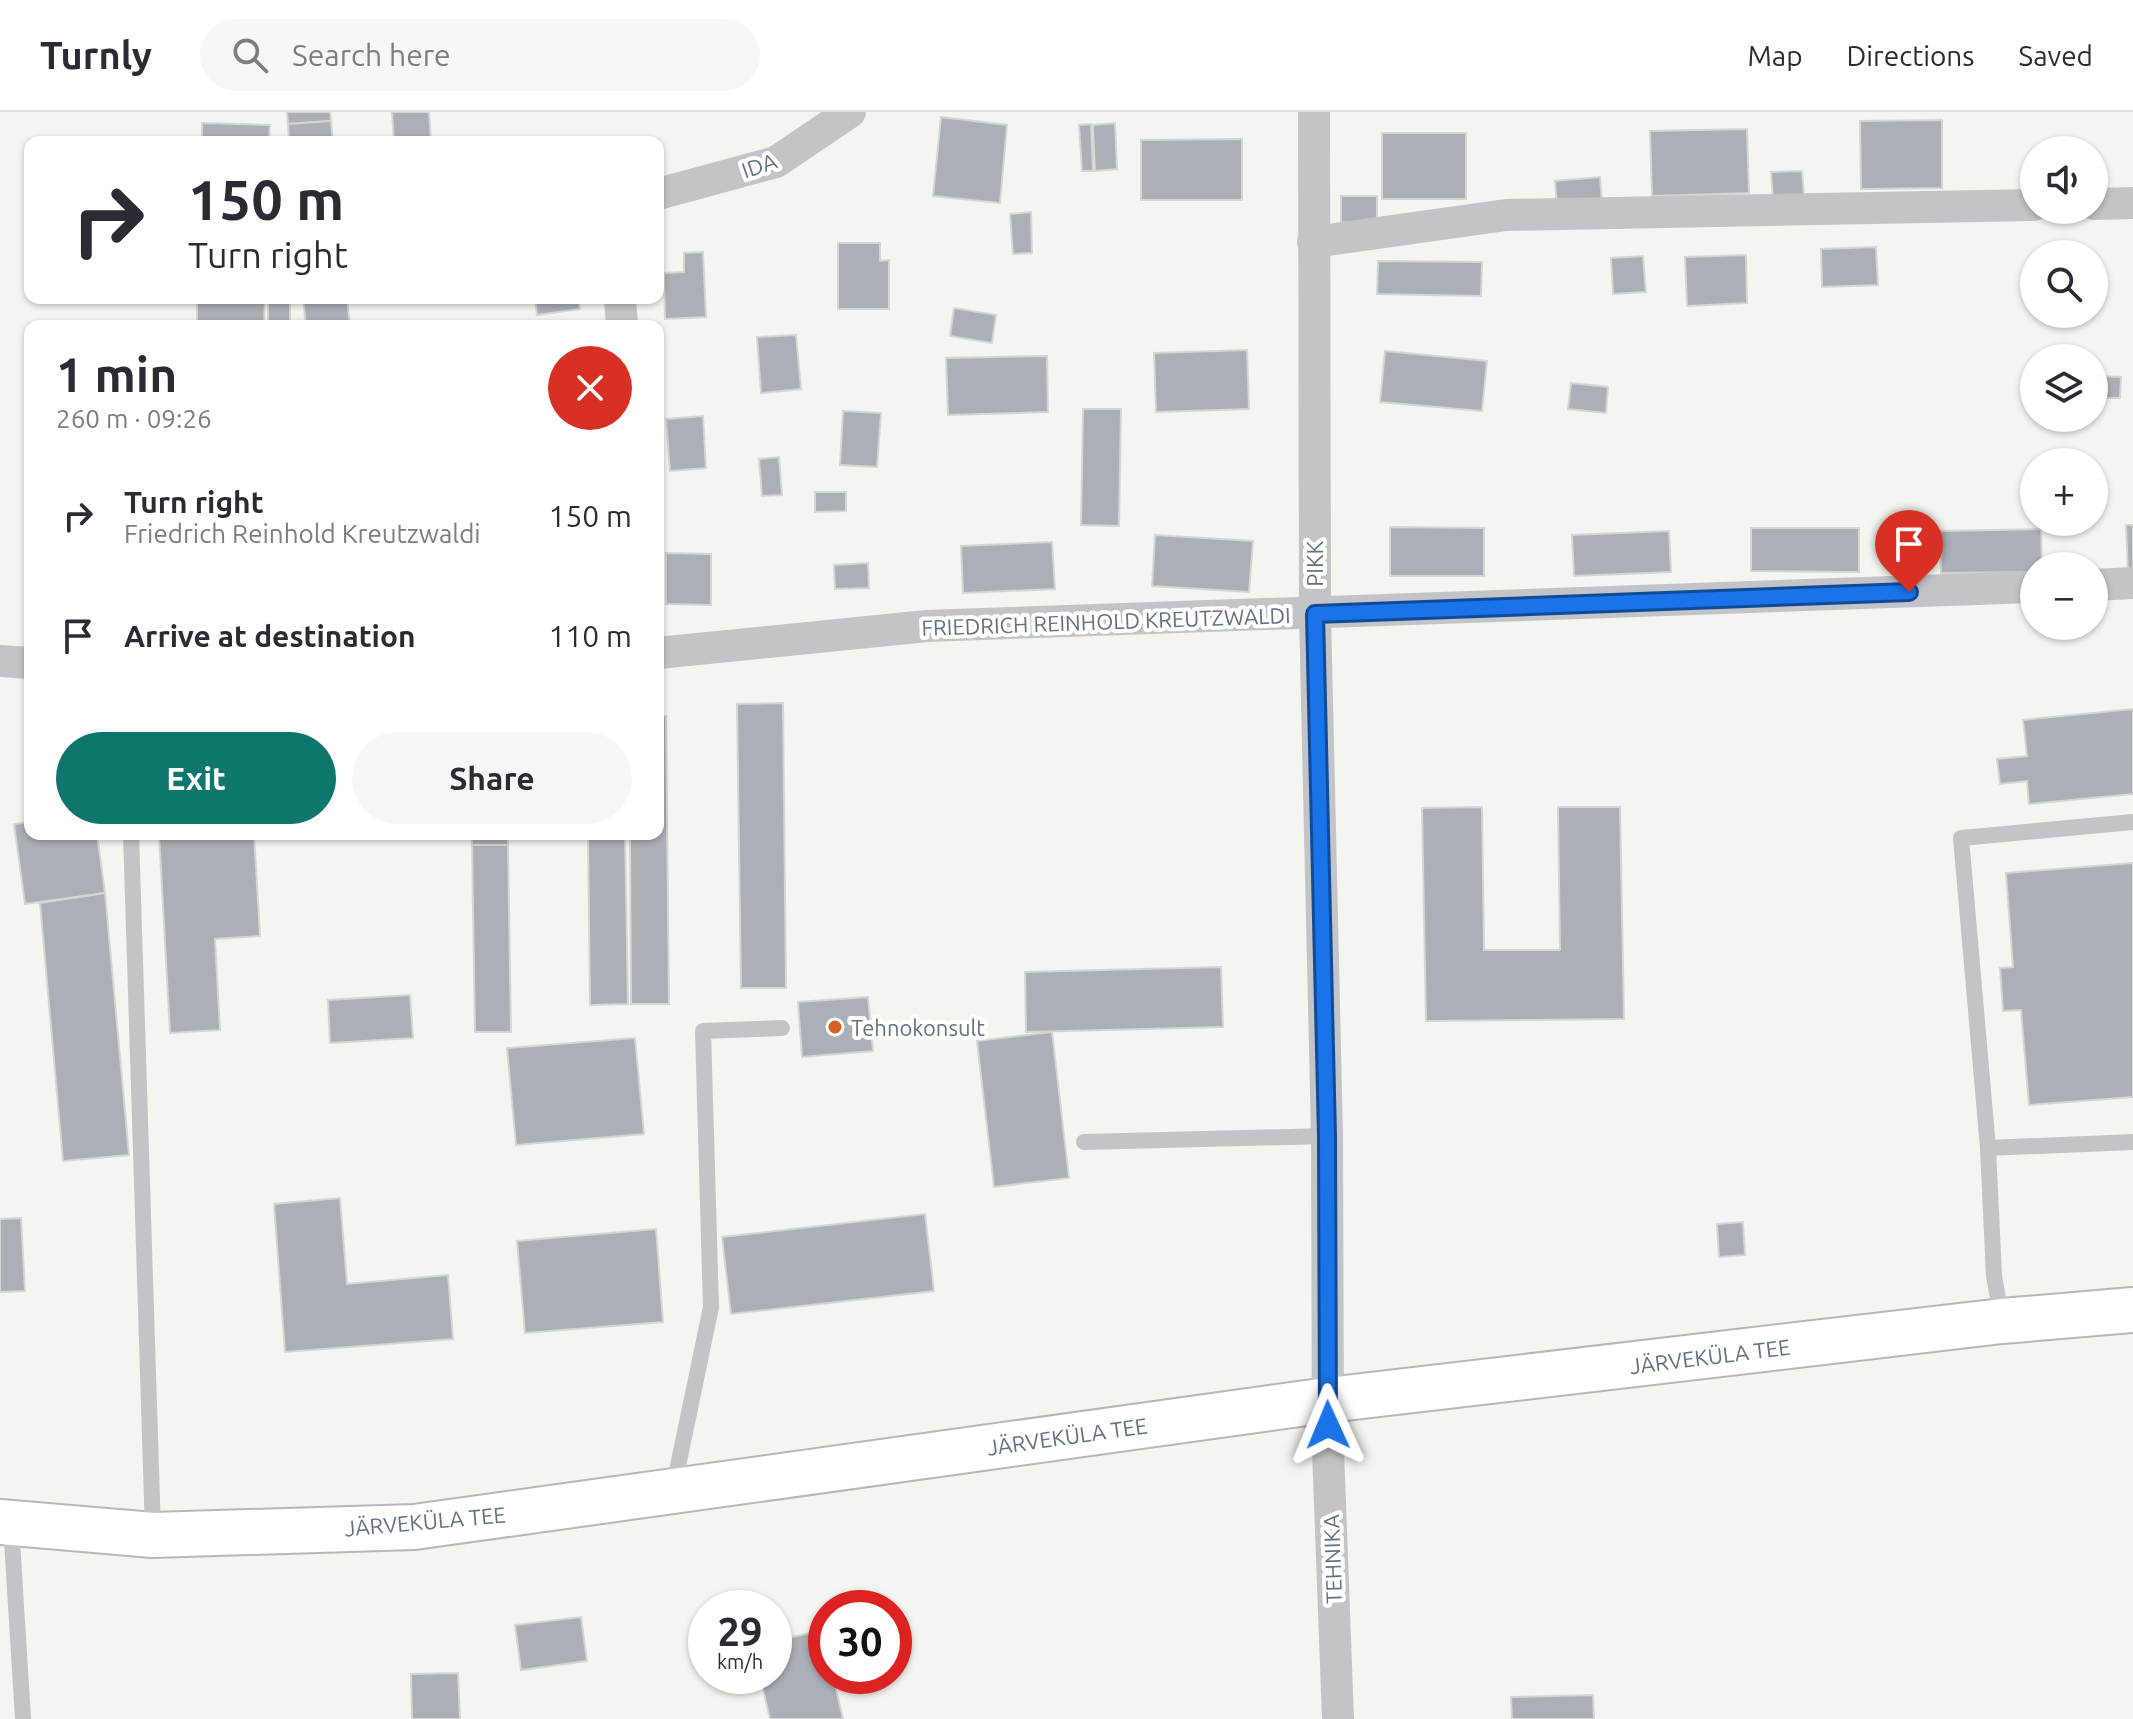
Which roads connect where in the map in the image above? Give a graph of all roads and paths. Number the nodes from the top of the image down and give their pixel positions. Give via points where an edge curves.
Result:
1 (850, 112) edge
2 (1314, 112) edge
3 (664, 192) edge
4 (2133, 203) edge
5 (2108, 204) edge
6 (2020, 205) edge
7 (1313, 242) junction
8 (2133, 583) edge
9 (2108, 584) edge
10 (2020, 588) edge
11 (1315, 614) junction
12 (664, 652) edge
13 (0, 661) edge
14 (24, 663) edge
15 (2133, 822) edge
16 (131, 840) edge
17 (782, 1028) dead end
18 (1327, 1136) junction
19 (1084, 1142) dead end
20 (2133, 1142) edge
21 (1988, 1148) junction
22 (2133, 1310) edge
23 (2002, 1321) junction
24 (1328, 1400) junction
25 (673, 1491) junction
26 (5, 1523) edge
27 (153, 1535) junction
28 (23, 1719) edge
29 (1338, 1719) edge

1 - 3 street, IDA via 776,162
2 - 7 street, PIKK
4 - 5 street
6 - 7 street via 1506,215
7 - 11 street, PIKK
8 - 9 street
10 - 11 street, FRIEDRICH REINHOLD KREUTZWALDI
11 - 12 street, FRIEDRICH REINHOLD KREUTZWALDI via 927,626
11 - 18 street, PIKK
13 - 14 street
15 - 21 lane via 1961,838
16 - 27 lane
17 - 25 lane via 703,1031 711,1307
18 - 19 lane
18 - 24 street, PIKK
20 - 21 lane
21 - 23 lane via 1994,1276
22 - 23 main road, JÄRVEKÜLA TEE
23 - 24 main road, JÄRVEKÜLA TEE
24 - 25 main road, JÄRVEKÜLA TEE
24 - 29 street, TEHNIKA
25 - 27 main road, JÄRVEKÜLA TEE via 414,1527
26 - 27 main road, JÄRVEKÜLA TEE
26 - 28 lane

